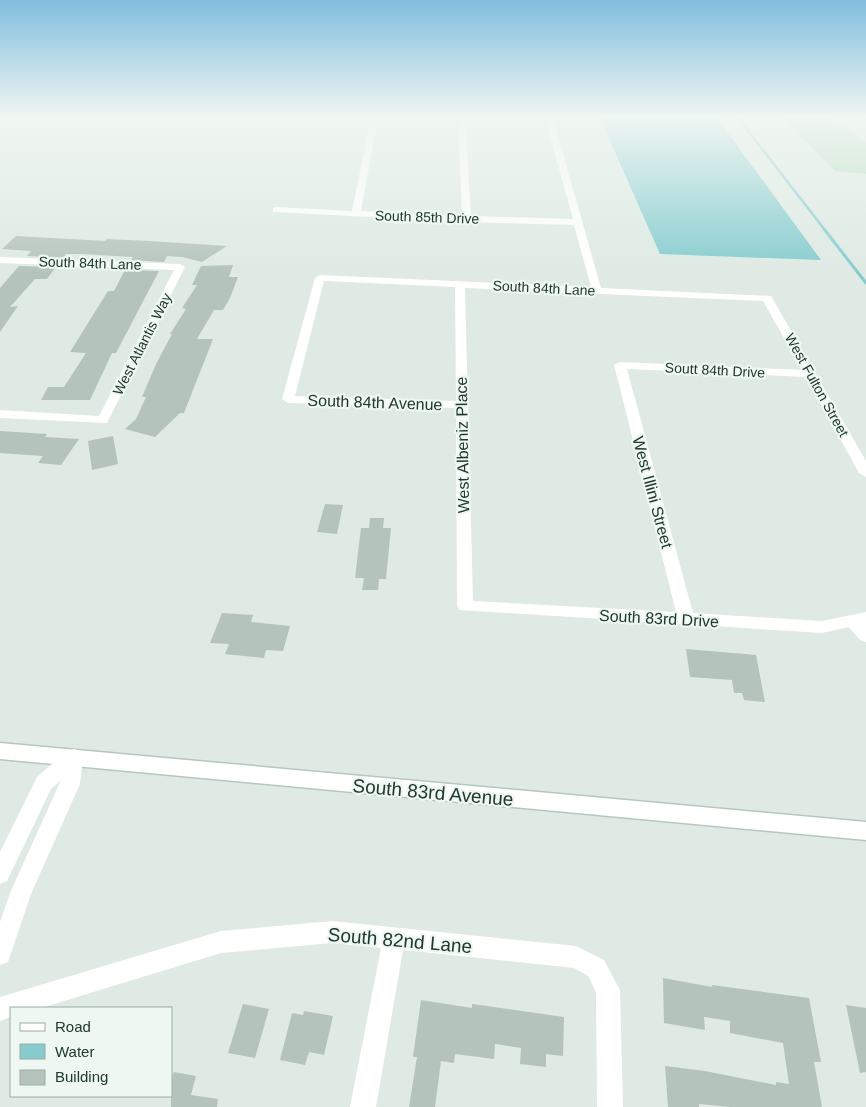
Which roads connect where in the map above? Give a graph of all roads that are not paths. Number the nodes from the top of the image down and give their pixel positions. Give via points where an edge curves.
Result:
1 (365, 170) edge
2 (464, 170) edge
3 (564, 170) edge
4 (276, 210) dead end
5 (356, 214) junction
6 (467, 219) junction
7 (578, 222) junction
8 (0, 260) edge
9 (180, 267) joint
10 (460, 284) junction
11 (597, 290) junction
12 (767, 298) joint
13 (620, 365) joint
14 (810, 374) junction
15 (288, 399) joint
16 (462, 405) junction
17 (0, 414) edge
18 (866, 473) edge
19 (465, 606) joint
20 (686, 619) junction
21 (860, 619) edge
22 (866, 636) edge
23 (0, 751) edge
24 (74, 757) junction
25 (866, 831) edge
26 (0, 874) edge
27 (394, 938) junction
28 (0, 954) edge
29 (0, 1009) edge
30 (363, 1107) edge
31 (610, 1107) edge

1 - 5 street
2 - 6 street
3 - 7 street
4 - 5 street, South 85th Drive
5 - 6 street, South 85th Drive
6 - 7 street, South 85th Drive
7 - 11 street
8 - 9 street, South 84th Lane
9 - 17 street, West Atlantis Way via 103,420
10 - 11 street, South 84th Lane
10 - 15 street, South 84th Lane via 320,278
10 - 16 street, West Albeniz Place
11 - 12 street, South 84th Lane
12 - 14 street, West Fulton Street
13 - 14 street, Soutt 84th Drive
13 - 20 street, West Illini Street
14 - 18 street, West Fulton Street
15 - 16 street, South 84th Avenue
16 - 19 street, West Albeniz Place
19 - 20 street, South 83rd Drive
20 - 21 street, South 83rd Drive via 822,627
21 - 22 street
23 - 24 street, South 83rd Avenue
24 - 25 street, South 83rd Avenue
24 - 26 street via 44,783
24 - 28 street via 70,784 21,893
27 - 29 street, South 82nd Lane via 333,932 221,942
27 - 30 street
27 - 31 street, South 82nd Lane via 576,957 596,968 608,990

